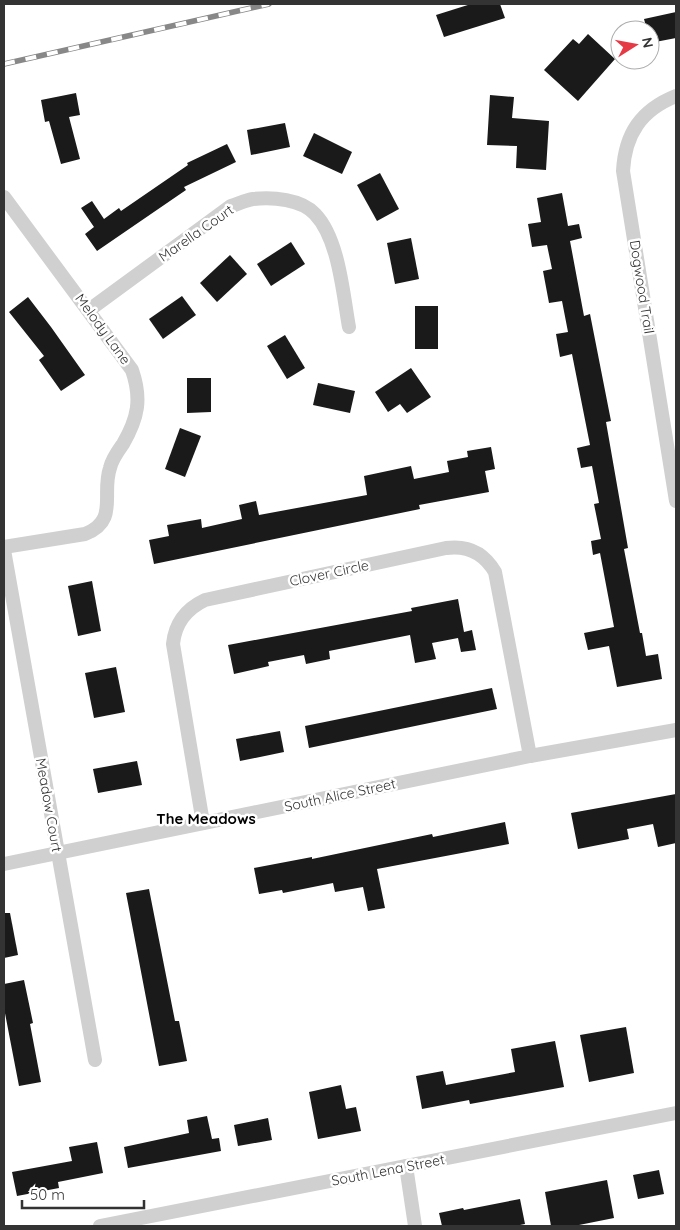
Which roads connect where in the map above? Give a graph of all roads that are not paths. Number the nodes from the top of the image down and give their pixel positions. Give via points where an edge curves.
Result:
1 (676, 96) edge
2 (4, 197) edge
3 (89, 310) junction
4 (350, 327) dead end
5 (676, 501) edge
6 (4, 549) edge
7 (676, 730) edge
8 (530, 756) junction
9 (203, 822) junction
10 (57, 854) junction
11 (4, 864) edge
12 (95, 1060) dead end
13 (676, 1113) edge
14 (406, 1166) junction
15 (100, 1226) edge
16 (415, 1226) edge

1 - 5 street, Dogwood Trail via 655,107 638,123 626,146 623,171
2 - 3 street, Melody Lane
3 - 4 street, Marella Court via 231,206 251,199 270,198 301,205 314,213 325,227 338,266
3 - 6 street, Melody Lane via 132,370 138,398 131,430 110,465 106,479 106,515 101,525 85,534
6 - 10 street, Meadow Court
7 - 8 street, South Alice Street
8 - 9 street, South Alice Street
8 - 9 street, Clover Circle via 495,572 485,559 471,550 446,548 205,600 188,610 177,626 173,644
9 - 10 street, South Alice Street
10 - 11 street, South Alice Street
10 - 12 street, Meadow Court
13 - 14 street, South Lena Street
14 - 15 street, South Lena Street
14 - 16 street

